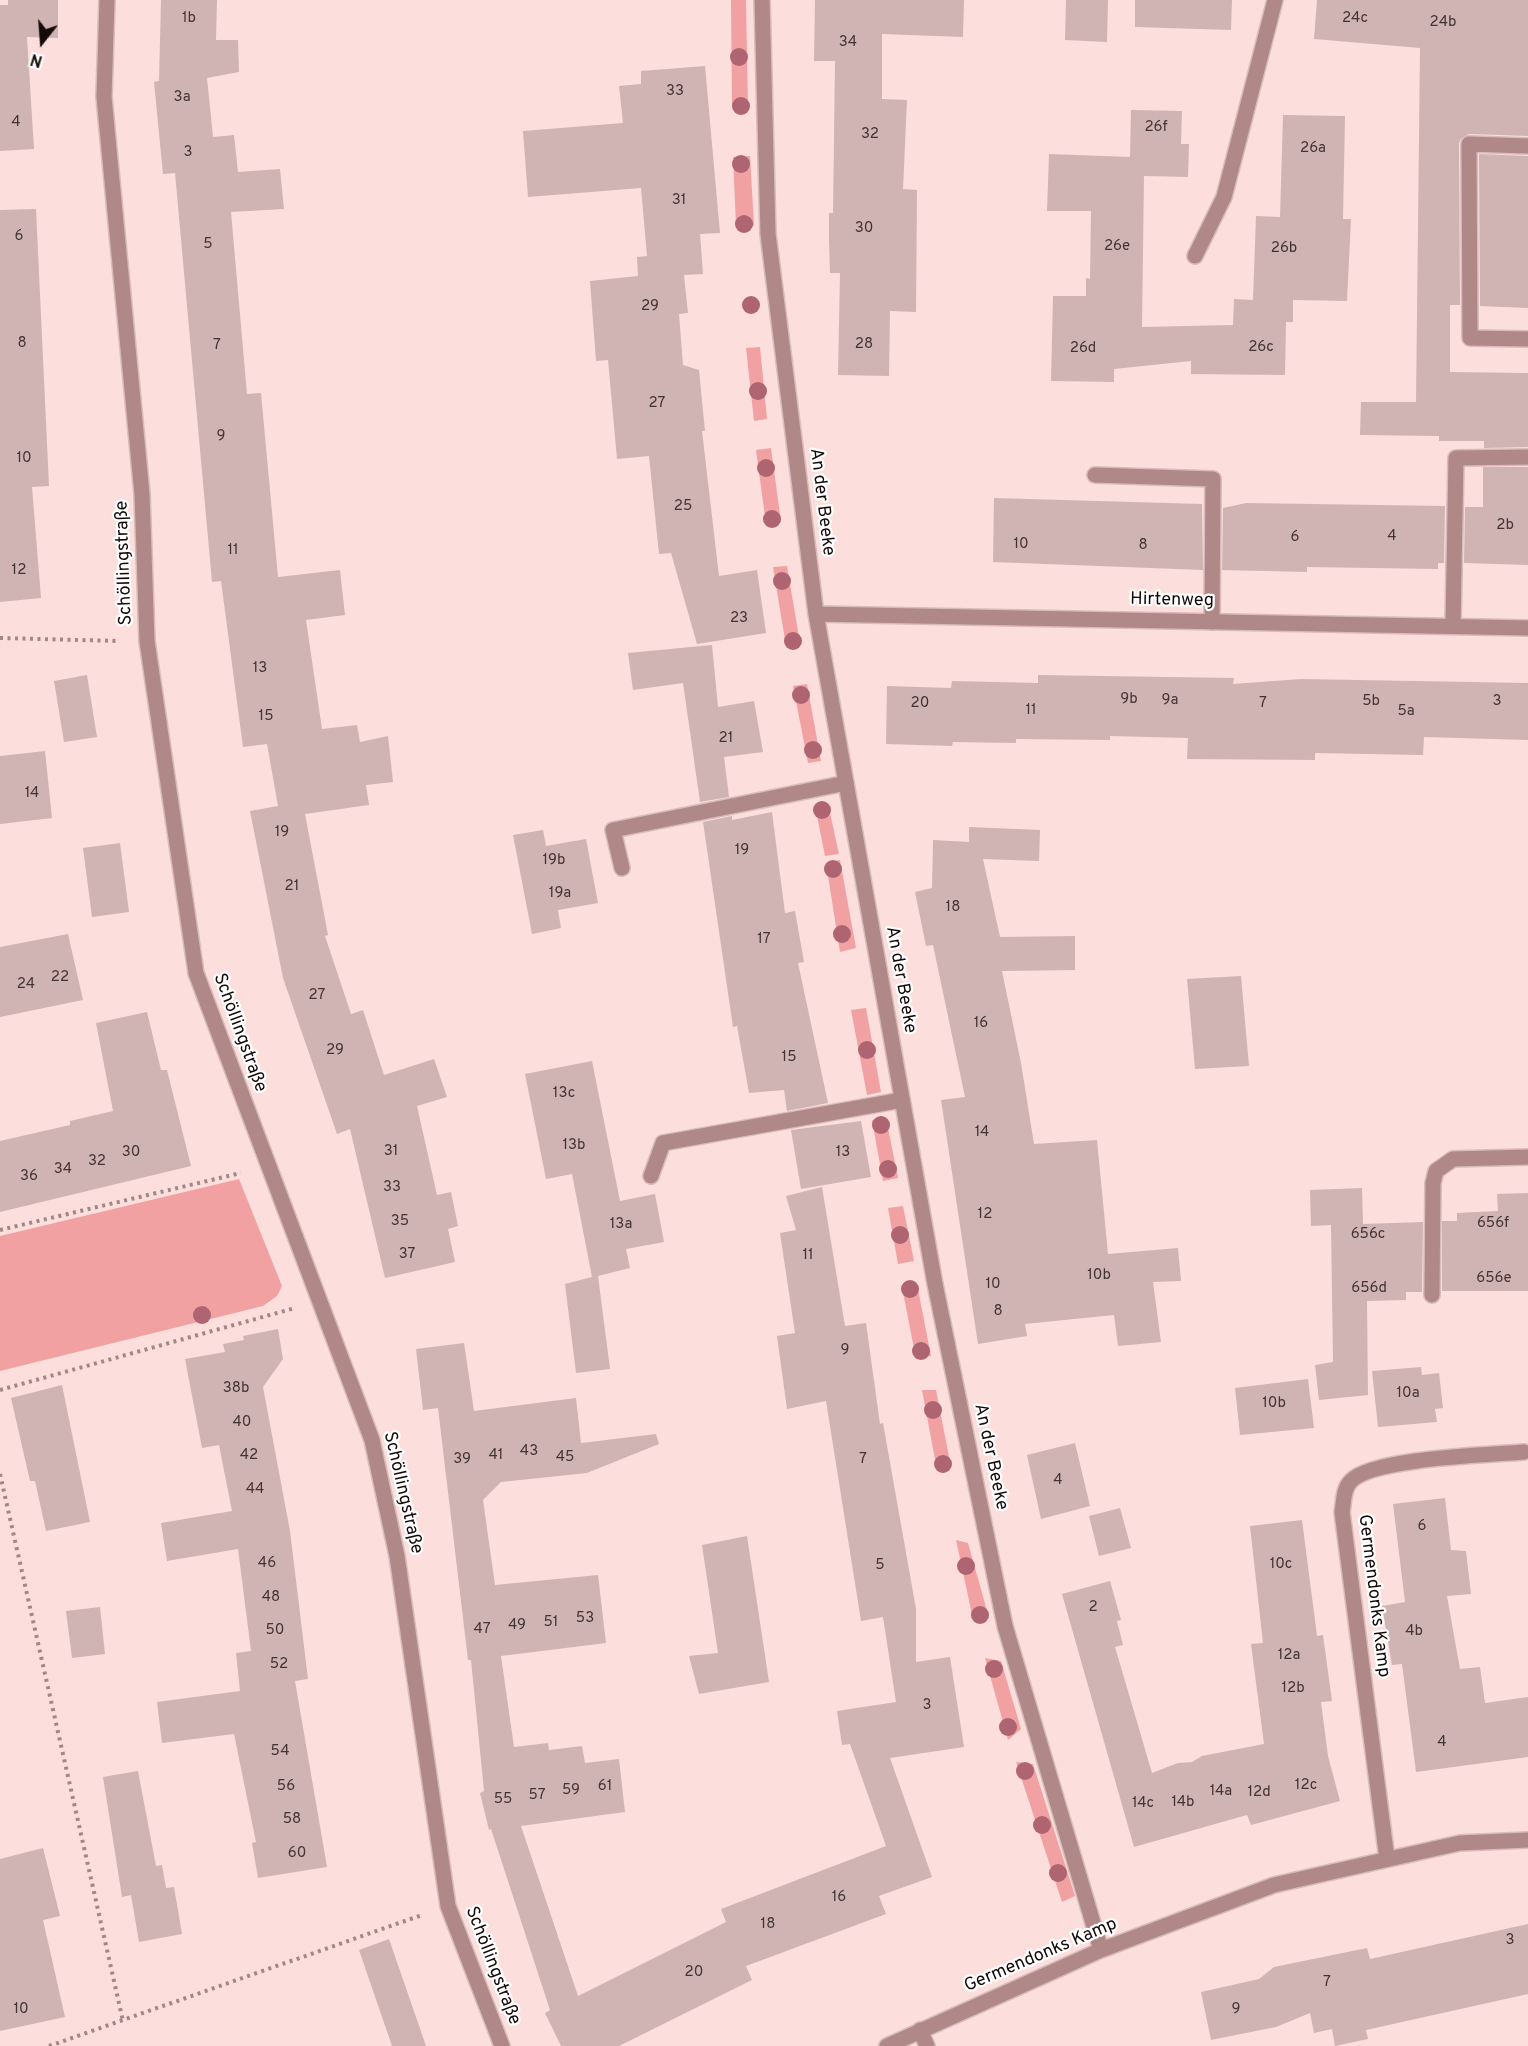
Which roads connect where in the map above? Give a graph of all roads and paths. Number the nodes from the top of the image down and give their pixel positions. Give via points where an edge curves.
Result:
1 (107, 0) edge
2 (762, 0) edge
3 (1275, 0) edge
4 (1528, 146) edge
5 (1195, 256) dead end
6 (1528, 339) edge
7 (1528, 457) edge
8 (1095, 475) dead end
9 (816, 614) junction
10 (1212, 622) junction
11 (1453, 626) junction
12 (1528, 628) edge
13 (0, 638) edge
14 (147, 641) junction
15 (846, 783) junction
16 (622, 868) dead end
17 (902, 1100) junction
18 (1528, 1157) edge
19 (268, 1167) junction
20 (651, 1176) dead end
21 (0, 1230) edge
22 (1432, 1294) dead end
23 (318, 1302) junction
24 (0, 1390) edge
25 (1524, 1452) dead end
26 (0, 1474) edge
27 (1528, 1840) edge
28 (1387, 1859) junction
29 (448, 1906) junction
30 (1101, 1950) junction
31 (123, 2021) junction
32 (920, 2030) junction
33 (49, 2046) edge
34 (502, 2046) edge
35 (887, 2046) edge
36 (927, 2046) edge

1 - 14 street, Schöllingstraße via 104,97 142,494
2 - 9 street, An der Beeke via 768,234
3 - 5 street via 1224,197
4 - 6 street via 1469,144 1470,338
7 - 11 street via 1456,458
8 - 10 street via 1213,479
9 - 10 street, Hirtenweg
9 - 15 street, An der Beeke
10 - 11 street, Hirtenweg
11 - 12 street, Hirtenweg
13 - 14 path
14 - 19 street, Schöllingstraße via 196,973
15 - 16 street via 613,830
15 - 17 street, An der Beeke
17 - 20 street via 663,1143
17 - 30 street, An der Beeke via 1005,1626
18 - 22 street via 1453,1159 1436,1171 1432,1183
19 - 21 path
19 - 23 street, Schöllingstraße
23 - 24 path
23 - 29 street, Schöllingstraße via 372,1440 397,1556
25 - 28 street, Germendonks Kamp via 1385,1466 1353,1479 1346,1489 1342,1512
26 - 31 path
27 - 28 street, Germendonks Kamp via 1460,1843
28 - 30 street, Germendonks Kamp via 1274,1885
29 - 31 path
29 - 34 street, Schöllingstraße
30 - 32 street, Germendonks Kamp
31 - 33 path
32 - 35 street, Germendonks Kamp
32 - 36 street

